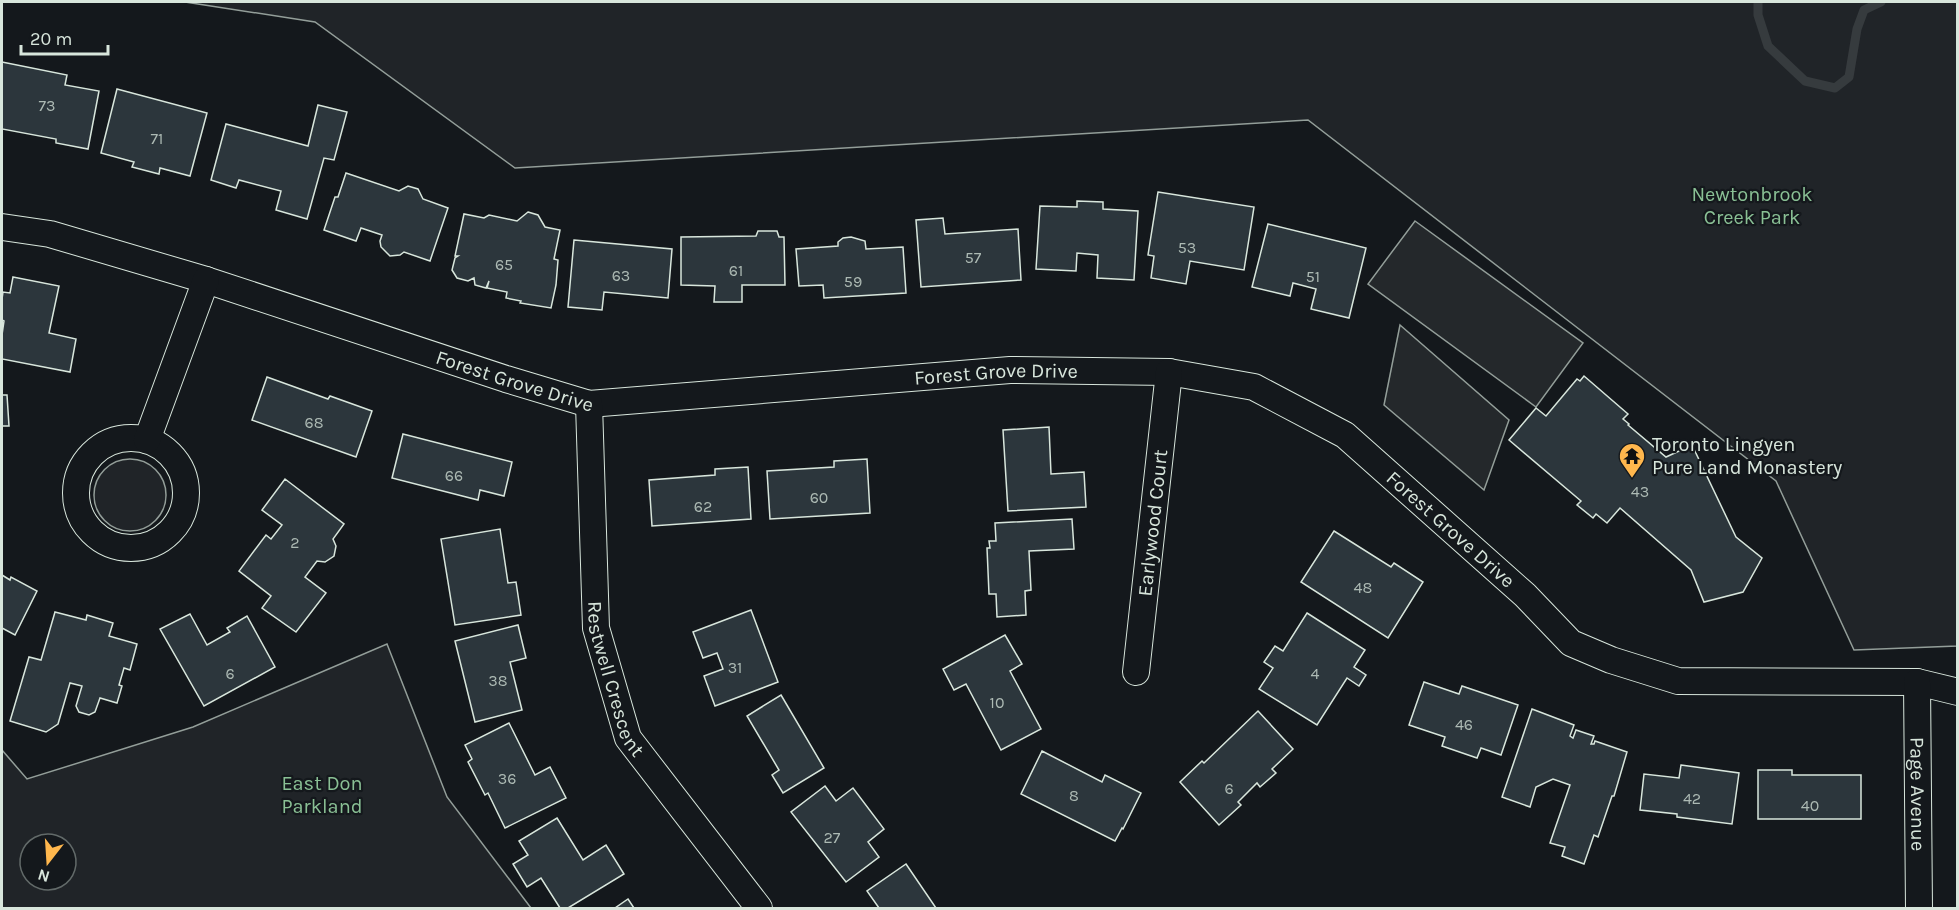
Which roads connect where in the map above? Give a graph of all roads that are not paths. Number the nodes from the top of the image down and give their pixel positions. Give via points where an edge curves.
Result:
1 (2, 227) edge
2 (206, 280) junction
3 (1169, 372) junction
4 (589, 404) junction
5 (147, 440) junction
6 (1136, 672) dead end
7 (1958, 673) edge
8 (1917, 682) junction
9 (1958, 692) edge
10 (759, 909) edge
11 (1919, 909) edge

1 - 2 street, Forest Grove Drive via 50,234
2 - 4 street, Forest Grove Drive
2 - 5 street
3 - 4 street, Forest Grove Drive via 1010,370
3 - 6 street, Earlywood Court
3 - 8 street, Forest Grove Drive via 1254,387 1346,435 1525,595 1571,643 1611,660 1677,681
4 - 10 street, Restwell Crescent via 596,628 628,738
5 - 5 street via 129,438 94,451 76,483 76,502 82,520 94,534 127,549 145,547 175,528 187,495 176,461 164,448
7 - 8 street, Forest Grove Drive
8 - 9 street, Forest Grove Drive
8 - 11 street, Page Avenue

